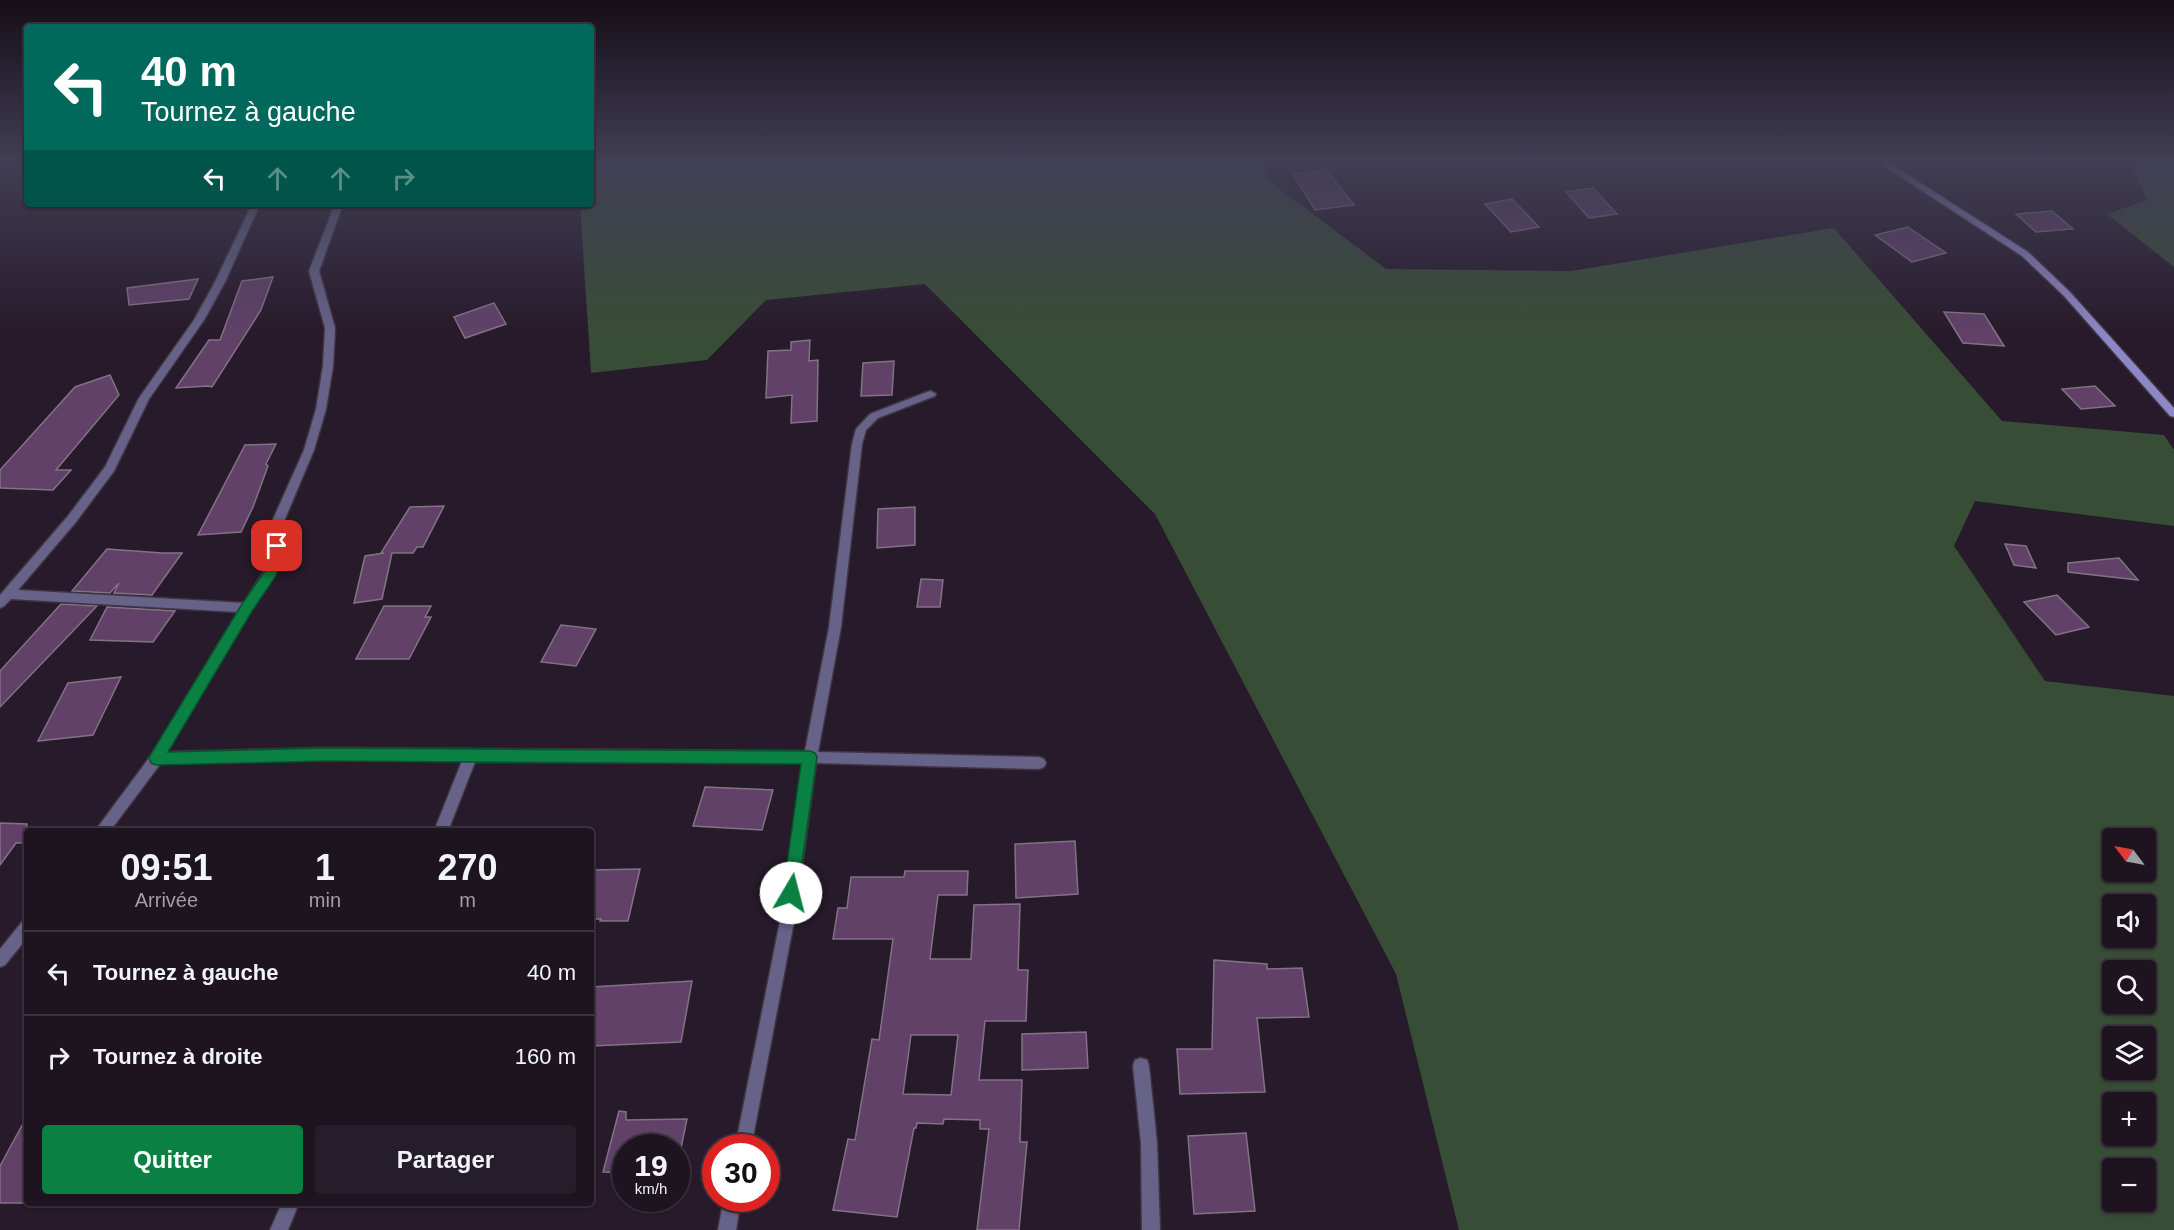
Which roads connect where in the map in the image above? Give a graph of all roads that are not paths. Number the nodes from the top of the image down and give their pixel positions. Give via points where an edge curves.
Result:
1 (249, 219) edge
2 (333, 219) edge
3 (1973, 219) edge
4 (931, 394) dead end
5 (2174, 414) edge
6 (4, 598) edge
7 (247, 608) junction
8 (471, 756) junction
9 (810, 757) junction
10 (156, 758) junction
11 (1039, 763) dead end
12 (104, 828) edge
13 (442, 828) edge
14 (24, 931) edge
15 (0, 960) edge
16 (1141, 1066) dead end
17 (746, 1134) edge
18 (290, 1206) edge
19 (730, 1212) edge
20 (279, 1230) edge
21 (727, 1230) edge
22 (1151, 1230) edge

1 - 6 street via 199,320 144,398 110,468 66,527
2 - 7 street via 314,271 330,327 321,408 309,450 276,526 278,558
3 - 5 main road via 2047,272
4 - 9 street via 874,416 861,429 849,493 836,627
6 - 7 street
7 - 10 street
8 - 9 street
8 - 10 street
8 - 13 street
9 - 11 street
9 - 17 street via 788,916
10 - 12 street
14 - 15 street
16 - 22 street via 1149,1143
18 - 20 street
19 - 21 street

